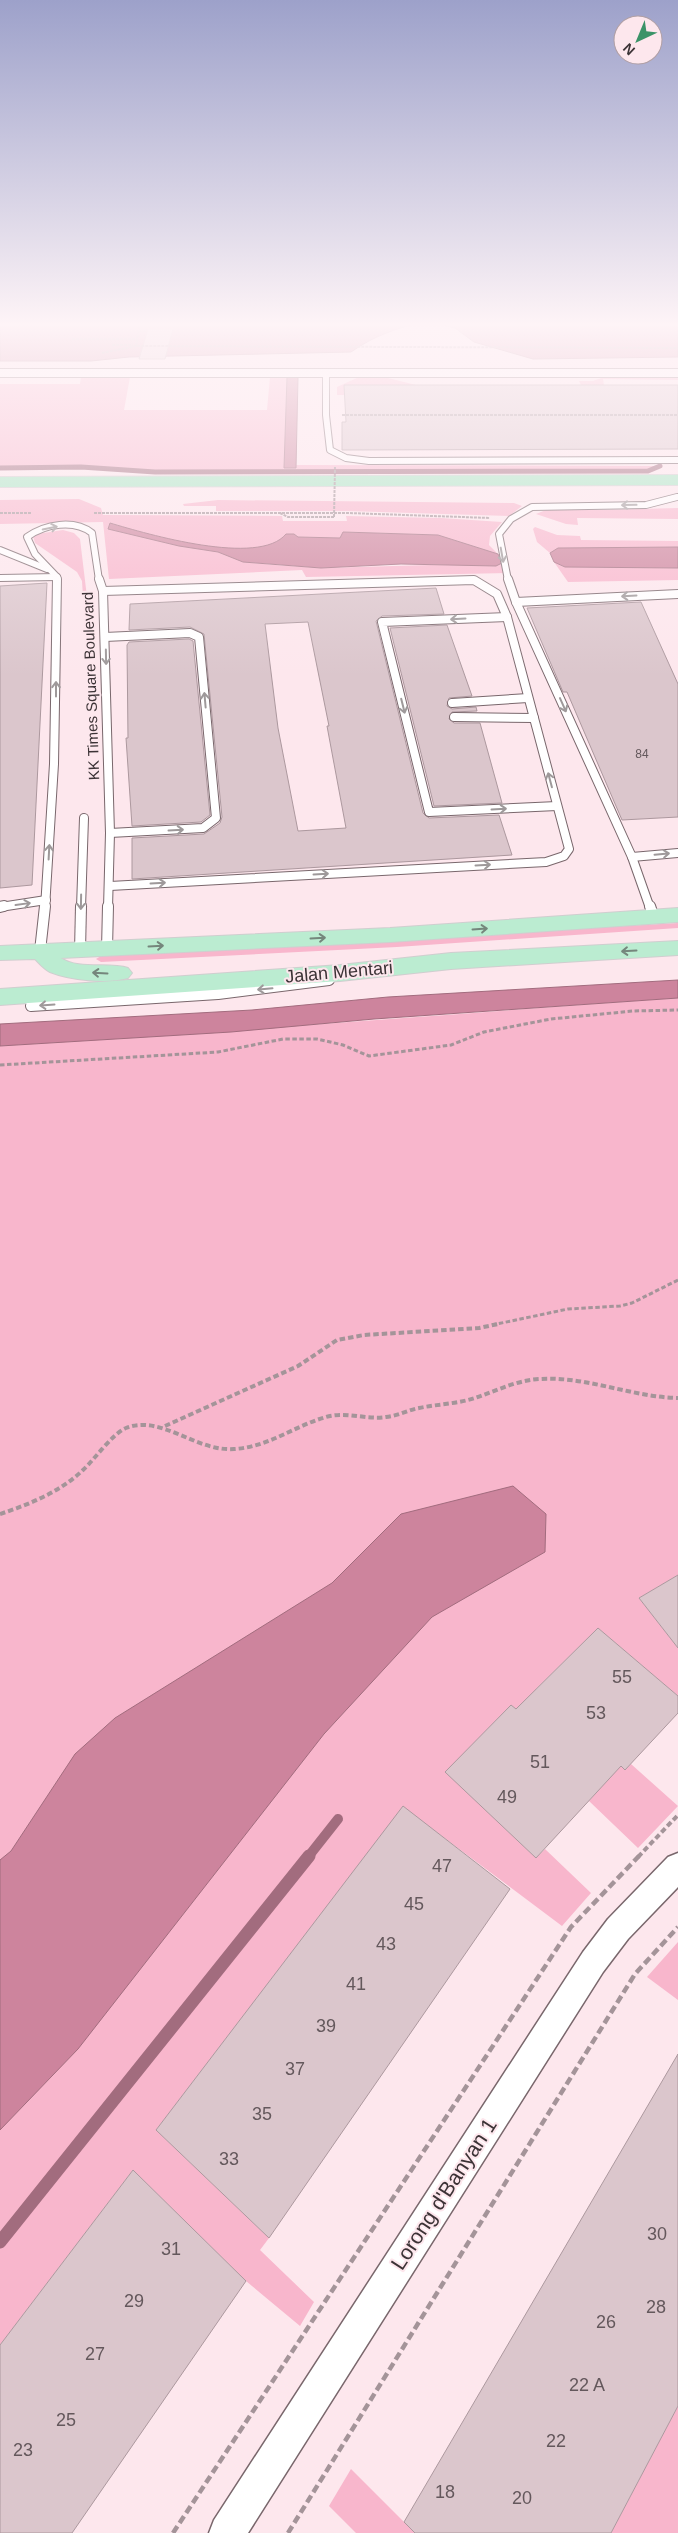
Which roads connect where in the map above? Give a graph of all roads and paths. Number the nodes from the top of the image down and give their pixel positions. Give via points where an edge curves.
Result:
1 (329, 440) edge
2 (678, 460) edge
3 (335, 467) dead end
4 (0, 482) edge
5 (678, 491) edge
6 (0, 497) edge
7 (436, 497) dead end
8 (513, 497) dead end
9 (38, 513) dead end
10 (86, 513) dead end
11 (278, 513) junction
12 (0, 514) edge
13 (511, 519) junction
14 (0, 550) edge
15 (49, 570) junction
16 (57, 576) junction
17 (0, 578) edge
18 (103, 591) junction
19 (678, 594) edge
20 (516, 602) junction
21 (507, 617) junction
22 (105, 638) junction
23 (528, 698) junction
24 (452, 702) dead end
25 (454, 717) dead end
26 (534, 718) junction
27 (557, 806) junction
28 (84, 818) dead end
29 (110, 834) junction
30 (678, 853) edge
31 (632, 857) junction
32 (110, 886) junction
33 (46, 900) junction
34 (0, 907) edge
35 (678, 915) edge
36 (654, 918) junction
37 (678, 948) edge
38 (107, 949) junction
39 (40, 951) junction
40 (80, 951) junction
41 (0, 954) edge
42 (451, 961) junction
43 (340, 973) junction
44 (0, 997) edge
45 (33, 997) dead end
46 (678, 1010) edge
47 (0, 1065) edge
48 (678, 1280) edge
49 (678, 1398) edge
50 (164, 1426) junction
51 (0, 1514) edge
52 (678, 1815) edge
53 (678, 1867) edge
54 (678, 1927) edge
55 (174, 2533) edge
56 (227, 2533) edge
57 (288, 2533) edge

1 - 2 lane via 330,450 336,455 369,461
3 - 11 path, bridge via 334,517
4 - 5 highway
5 - 8 highway
5 -> 13 lane via 646,505 532,507
6 - 7 highway
9 - 12 path
10 - 11 path
11 - 13 path
13 -> 20 lane via 499,534 505,571
14 - 15 lane, KK Times Square Boulevard
15 - 16 lane, KK Times Square Boulevard
15 -> 18 lane, KK Times Square Boulevard via 26,537 31,532 54,526 81,526 92,533
16 - 17 lane
33 -> 16 lane, KK Times Square Boulevard via 56,711
18 - 21 lane via 474,580 498,594
18 - 22 lane, KK Times Square Boulevard
19 -> 20 lane
20 -> 31 lane
21 - 23 lane
21 -> 27 lane via 382,622 429,812
22 -> 29 lane, KK Times Square Boulevard
29 -> 22 lane via 203,828 216,818 199,637 190,633
23 - 24 lane
23 - 26 lane
25 - 26 lane
27 -> 26 lane
32 -> 27 lane via 546,862 564,856 569,849
28 -> 40 lane
29 - 32 lane, KK Times Square Boulevard
31 -> 30 lane
31 - 36 lane
32 - 38 lane, KK Times Square Boulevard
34 -> 33 lane
33 - 39 lane, KK Times Square Boulevard
35 - 36 main road, Jalan Mentari
38 -> 36 main road, Jalan Mentari
37 -> 42 main road, Jalan Mentari
38 - 40 main road, Jalan Mentari
39 - 40 main road, Jalan Mentari
39 - 41 main road, Jalan Mentari
43 -> 39 main road via 309,966 100,974 56,966
42 - 43 main road, Jalan Mentari
42 -> 45 lane via 291,987 212,994 31,1006
43 - 44 main road, Jalan Mentari
46 - 47 path via 550,1019 484,1032 451,1045 369,1056 317,1039 283,1038 218,1052
48 - 50 path via 620,1306 568,1309 479,1328 364,1335 338,1340 291,1369
49 - 50 path via 654,1399 593,1383 541,1379 509,1384 468,1400 429,1406 386,1418 329,1416 303,1425 276,1441 246,1448 216,1449
50 - 51 path via 150,1424 124,1429 80,1473 57,1490
52 - 55 path via 571,1928
53 - 56 street, Lorong d'Banyan 1 via 618,1929 593,1962
54 - 57 path via 635,1974

